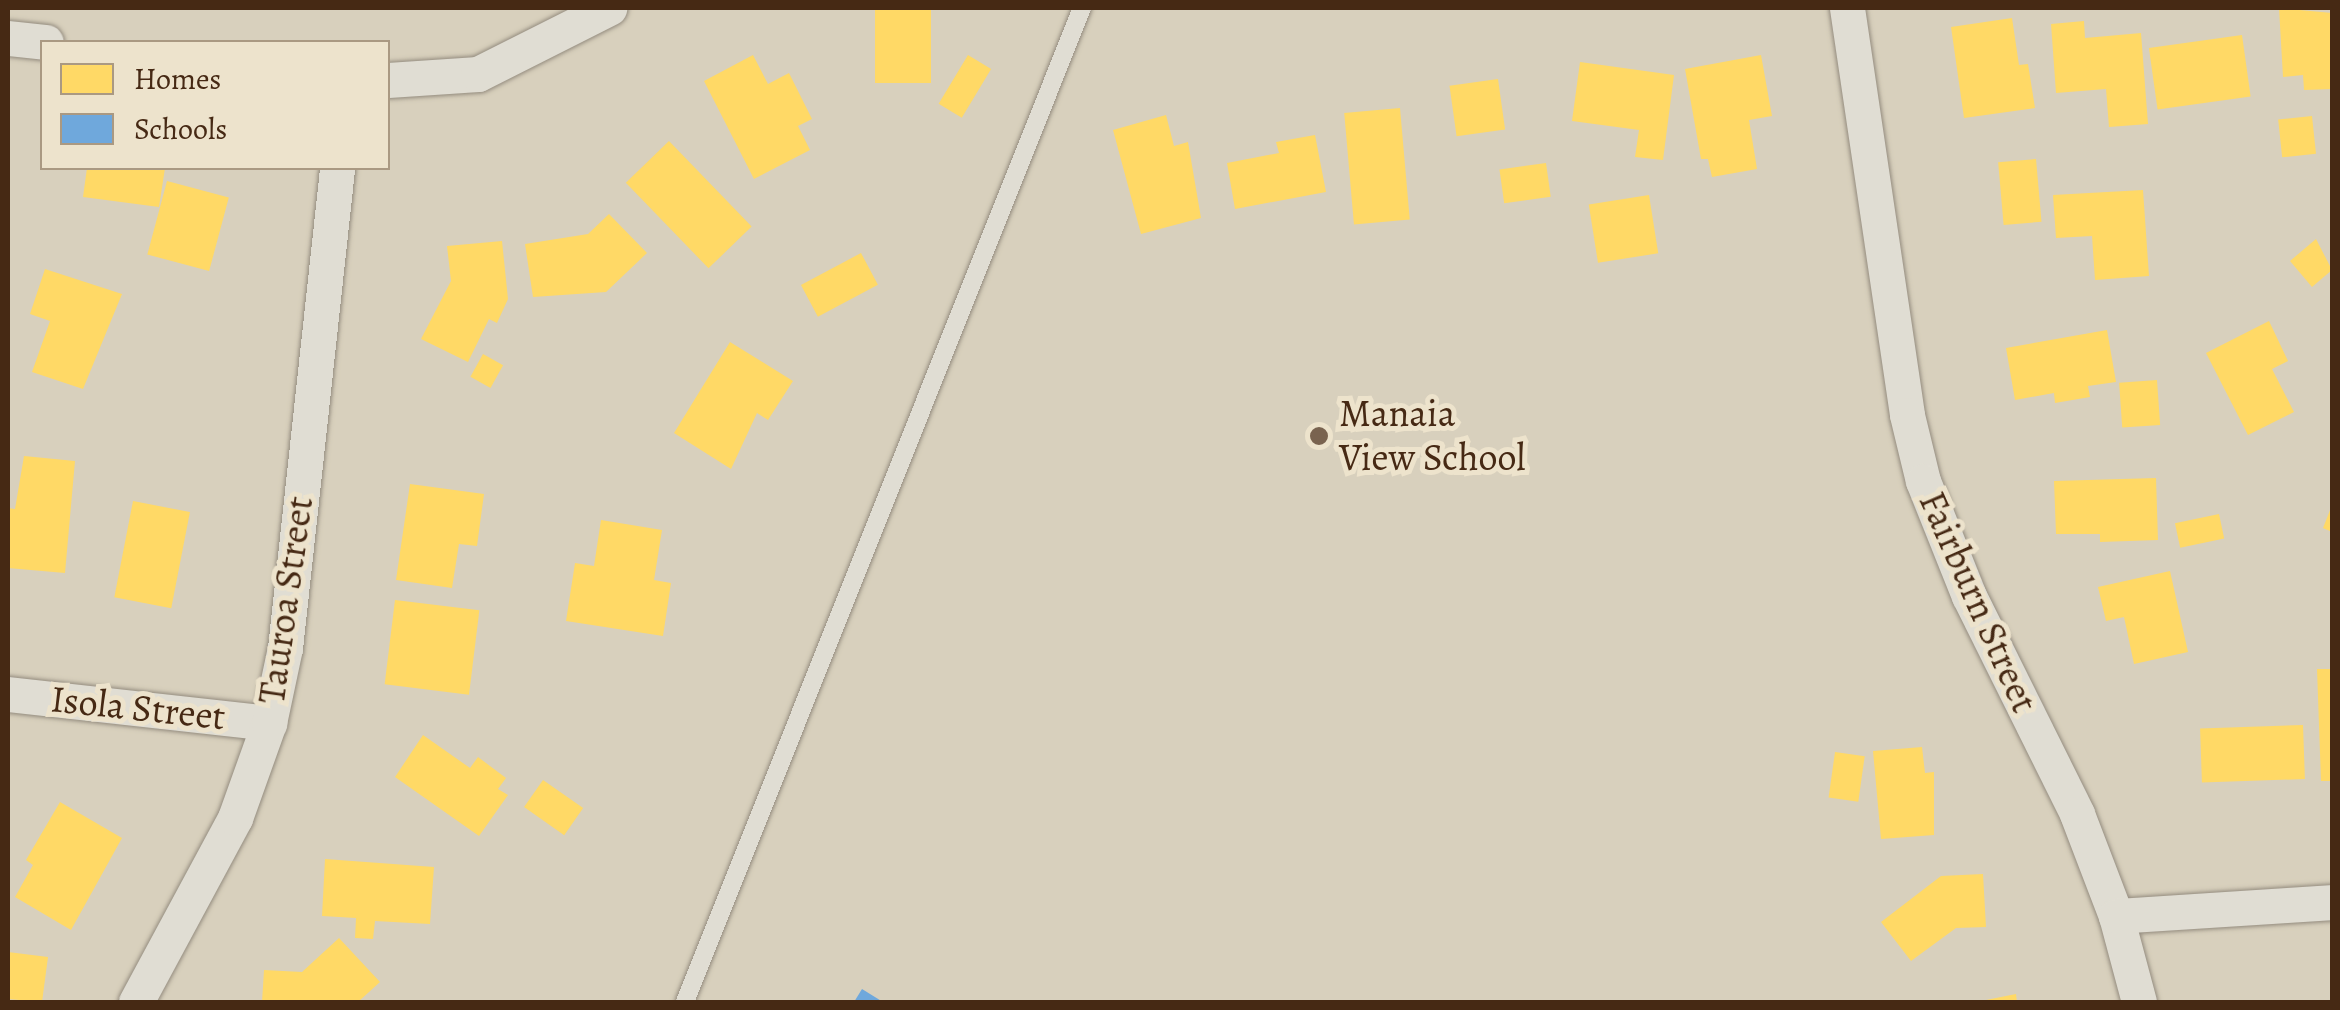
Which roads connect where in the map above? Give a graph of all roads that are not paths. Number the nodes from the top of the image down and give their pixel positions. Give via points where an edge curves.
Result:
1 (609, 8) edge
2 (1082, 8) edge
3 (1847, 8) edge
4 (8, 38) edge
5 (40, 41) edge
6 (390, 80) edge
7 (337, 170) edge
8 (8, 694) edge
9 (269, 723) junction
10 (2332, 902) edge
11 (2116, 916) junction
12 (136, 1002) edge
13 (686, 1002) edge
14 (2138, 1002) edge

1 - 6 street via 478,74
2 - 13 lane
3 - 11 street, Fairburn Street via 1907,415 1923,480 1969,596 2078,814
4 - 5 street
7 - 9 street, Tauroa Street via 285,648
8 - 9 street, Isola Street
9 - 12 street, Tauroa Street via 235,818
10 - 11 street
11 - 14 street, Fairburn Street

